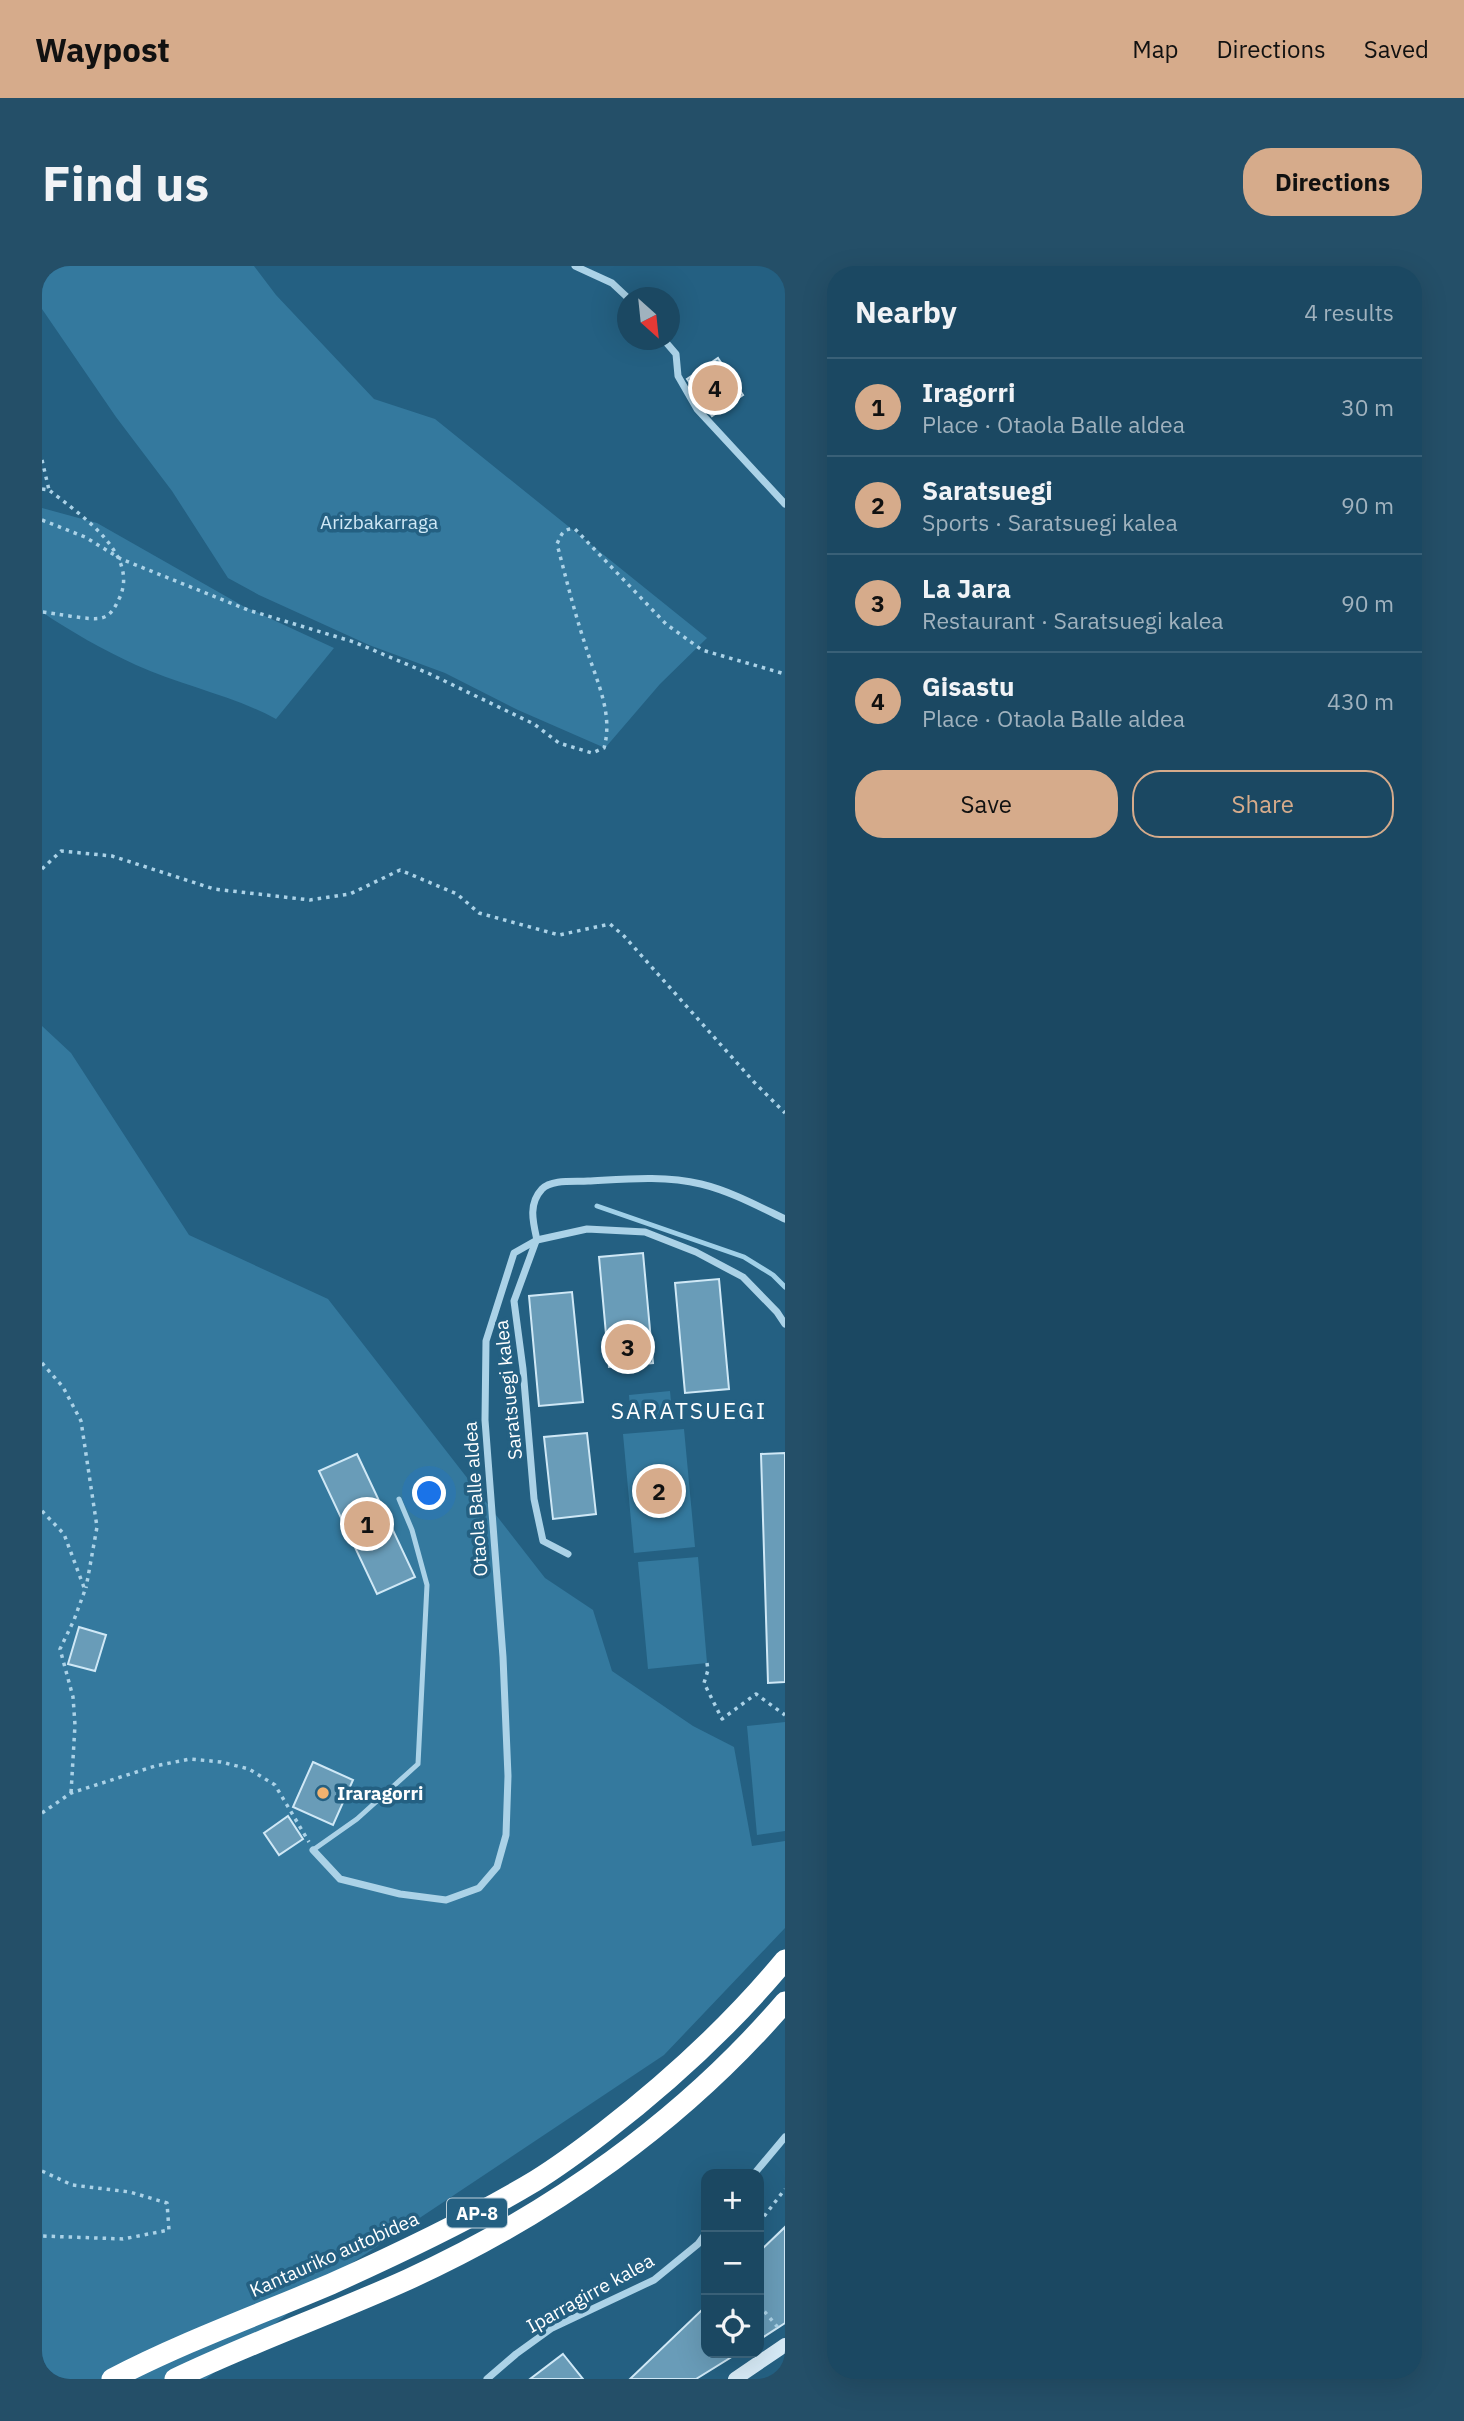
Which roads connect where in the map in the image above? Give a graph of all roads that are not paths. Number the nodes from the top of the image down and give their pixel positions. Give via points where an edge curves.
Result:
1 (575, 266) edge
2 (617, 288) edge
3 (673, 350) edge
4 (785, 504) edge
5 (785, 1219) edge
6 (537, 1240) junction
7 (785, 1324) edge
8 (399, 1499) dead end
9 (568, 1554) dead end
10 (313, 1850) joint
11 (785, 1960) edge
12 (785, 2002) edge
13 (785, 2137) edge
14 (758, 2169) edge
15 (701, 2240) edge
16 (784, 2340) edge
17 (112, 2379) edge
18 (175, 2379) edge
19 (487, 2379) edge
20 (735, 2379) edge

1 - 2 street
3 - 4 street via 678,376 697,409
5 - 6 street via 700,1184 636,1179 555,1183 543,1188 533,1204
6 - 7 street via 587,1229 645,1232 696,1252 743,1278
6 - 9 street, Saratsuegi kalea via 514,1301 534,1499 543,1541
6 - 10 street, Otaola Balle aldea via 514,1254 486,1341 485,1420 508,1776 506,1835 497,1867 479,1888 446,1900 340,1879
8 - 10 lane via 427,1585 418,1765 357,1819
11 - 17 highway, Kantauriko autobidea / AP-8 via 660,2088 537,2180 363,2269
12 - 18 highway, AP-8 via 666,2118 573,2189 410,2279
13 - 14 street
15 - 19 street, Iparragirre kalea via 654,2280 552,2328
16 - 20 street

